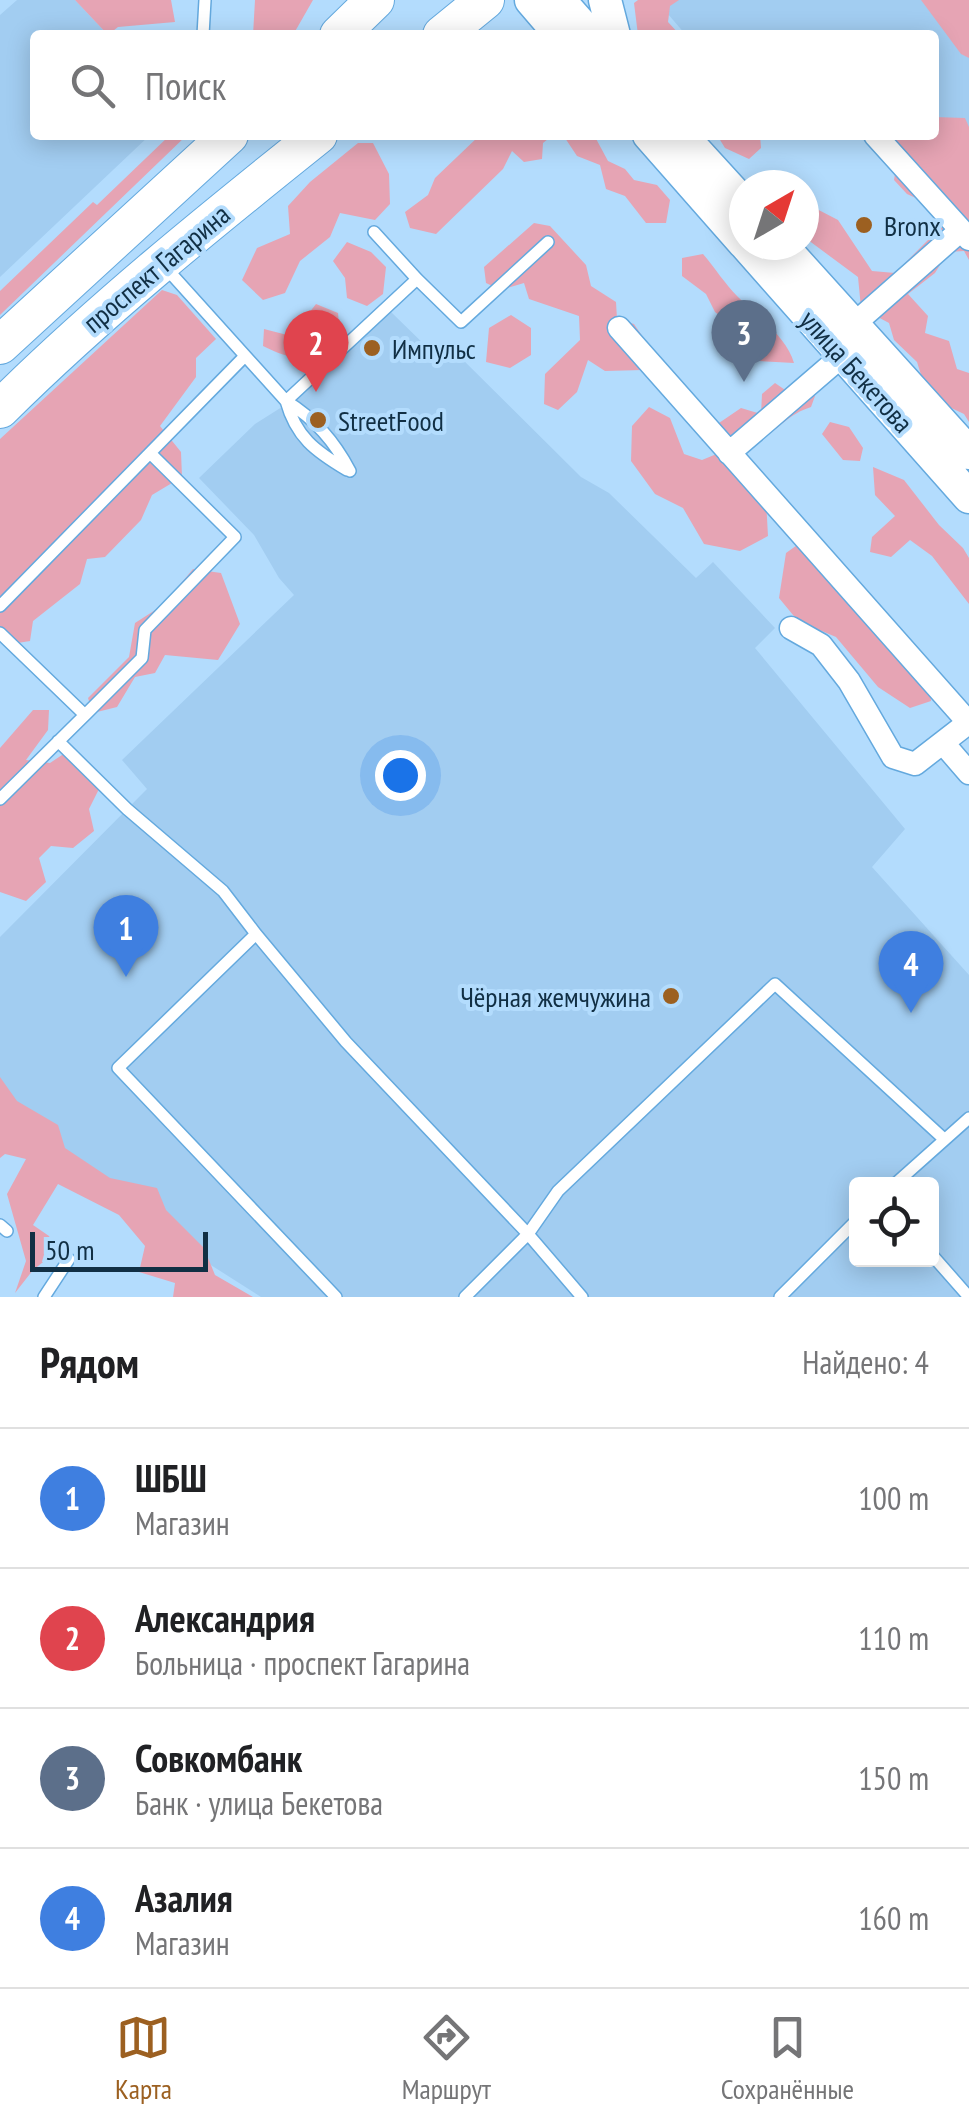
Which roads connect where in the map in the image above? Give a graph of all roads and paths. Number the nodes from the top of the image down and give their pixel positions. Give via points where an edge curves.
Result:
1 (204, 0) edge
2 (375, 0) edge
3 (485, 0) edge
4 (531, 0) edge
5 (559, 0) edge
6 (605, 0) edge
7 (203, 30) edge
8 (344, 30) edge
9 (448, 30) edge
10 (557, 30) edge
11 (586, 30) edge
12 (613, 30) edge
13 (223, 140) edge
14 (312, 140) edge
15 (653, 140) edge
16 (686, 140) edge
17 (880, 140) edge
18 (729, 188) edge
19 (729, 226) edge
20 (374, 232) dead end
21 (965, 235) edge
22 (548, 242) dead end
23 (762, 260) edge
24 (792, 260) edge
25 (160, 262) junction
26 (417, 279) junction
27 (619, 328) dead end
28 (848, 340) junction
29 (0, 345) edge
30 (245, 356) junction
31 (286, 401) junction
32 (0, 409) edge
33 (150, 453) junction
34 (969, 453) edge
35 (729, 454) junction
36 (969, 496) edge
37 (0, 606) edge
38 (790, 628) dead end
39 (0, 633) edge
40 (86, 715) junction
41 (969, 723) edge
42 (58, 741) junction
43 (943, 743) junction
44 (969, 773) edge
45 (0, 799) edge
46 (256, 934) junction
47 (969, 1118) edge
48 (944, 1140) junction
49 (902, 1177) edge
50 (849, 1228) edge
51 (528, 1234) junction
52 (69, 1260) dead end
53 (939, 1263) edge
54 (44, 1297) edge
55 (336, 1297) edge
56 (465, 1297) edge
57 (582, 1297) edge
58 (780, 1297) edge
59 (969, 1297) edge

1 - 7 lane
2 - 8 main road
3 - 9 main road
4 - 10 main road
5 - 11 main road
6 - 12 main road
13 - 29 main road, проспект Гагарина
14 - 25 main road, проспект Гагарина
15 - 19 main road, улица Бекетова
16 - 18 main road
17 - 21 street
20 - 26 lane
21 - 28 street
22 - 26 lane via 461,322
23 - 28 main road, улица Бекетова
24 - 28 main road, улица Бекетова
25 - 30 lane
25 - 32 main road, проспект Гагарина
26 - 31 lane
27 - 35 street
28 - 34 main road, улица Бекетова
28 - 35 street
28 - 36 main road, улица Бекетова
30 - 31 lane
30 - 33 lane
31 - 31 lane via 293,425 350,471 334,443
33 - 37 lane
33 - 40 lane via 235,537 145,630 142,658
35 - 41 street
38 - 43 street via 821,645 894,757 914,764
39 - 40 lane
40 - 42 lane
41 - 43 street
42 - 45 lane
42 - 46 lane via 222,891
43 - 44 street
46 - 51 lane via 346,1042
46 - 55 lane via 118,1068
47 - 48 lane
48 - 49 lane
48 - 51 lane via 774,984 558,1191
50 - 58 lane
51 - 56 lane
51 - 57 lane
52 - 54 lane
53 - 59 lane

